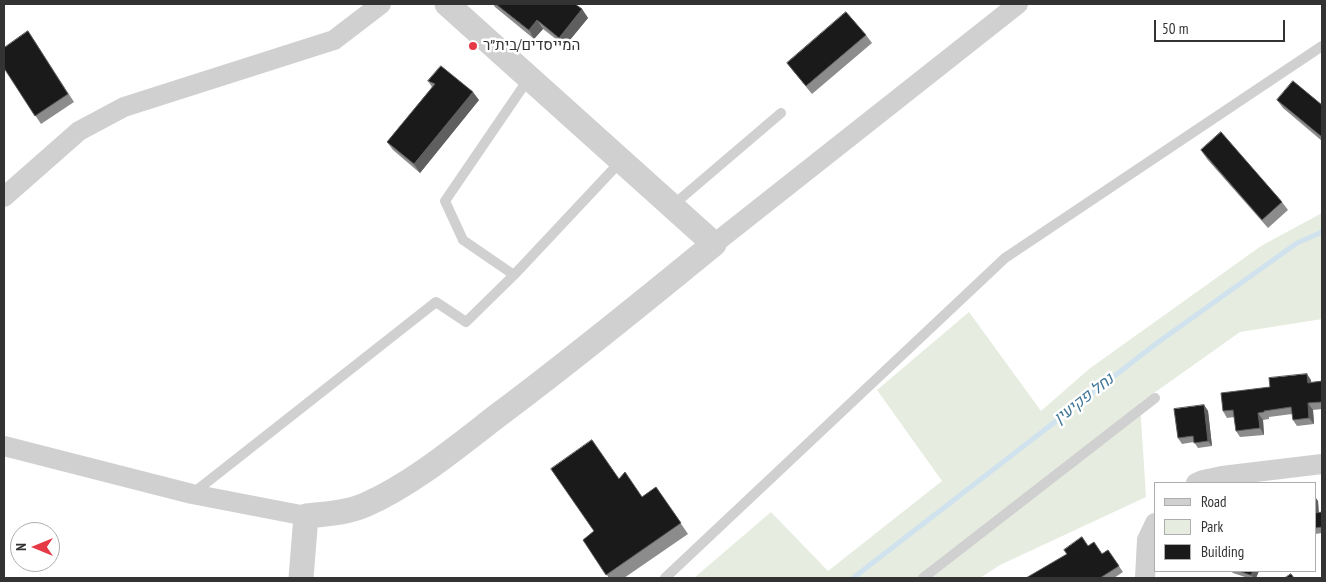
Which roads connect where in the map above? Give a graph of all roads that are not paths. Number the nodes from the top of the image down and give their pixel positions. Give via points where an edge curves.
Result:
1 (381, 4) edge
2 (447, 4) edge
3 (1018, 4) edge
4 (1322, 46) edge
5 (529, 78) junction
6 (781, 113) dead end
7 (621, 161) junction
8 (4, 197) edge
9 (672, 206) junction
10 (714, 244) junction
11 (514, 275) junction
12 (1155, 398) dead end
13 (4, 446) edge
14 (1322, 464) edge
15 (1198, 482) edge
16 (192, 494) junction
17 (306, 516) junction
18 (1154, 526) edge
19 (302, 578) edge
20 (665, 578) edge
21 (923, 578) edge
22 (1144, 578) edge

1 - 8 street via 334,40 124,106 79,131
2 - 5 street
3 - 10 street
4 - 20 lane via 1005,258
5 - 7 street
5 - 11 lane via 445,201 463,240
6 - 9 lane
7 - 9 street
7 - 11 lane
9 - 10 street
10 - 17 street via 555,372 401,485 365,505 342,512
11 - 16 lane via 466,322 436,302
12 - 21 lane
13 - 16 street
14 - 15 street via 1222,476
16 - 17 street
17 - 19 street
18 - 22 street via 1147,540

